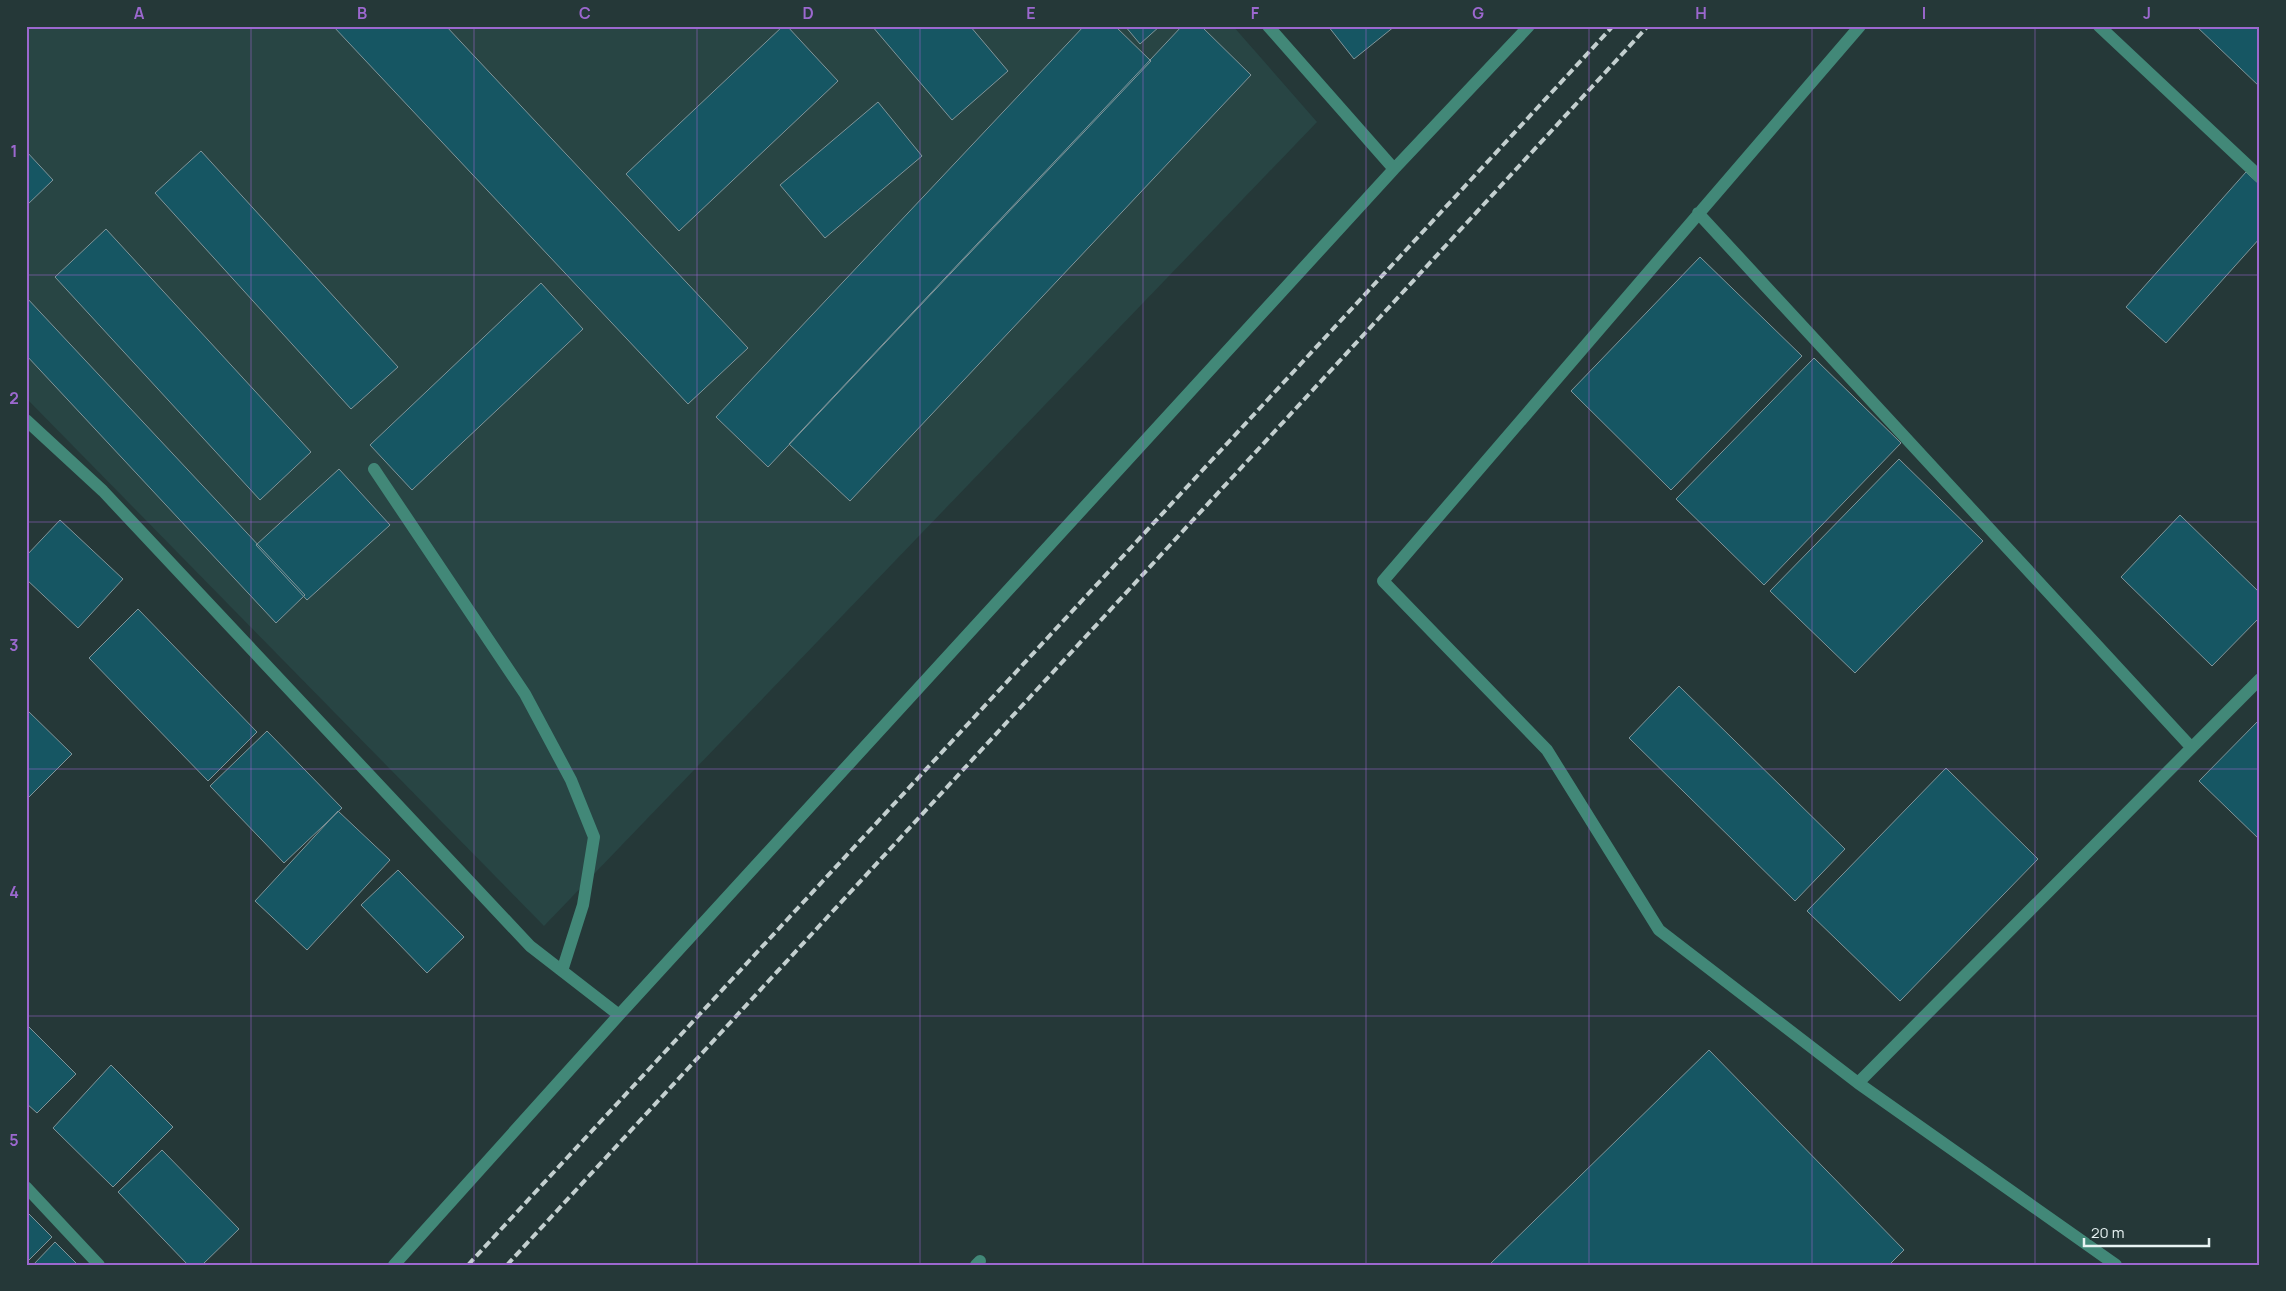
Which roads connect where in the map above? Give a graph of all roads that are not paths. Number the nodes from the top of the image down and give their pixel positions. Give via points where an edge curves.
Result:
1 (1268, 26) edge
2 (1529, 26) edge
3 (1860, 26) edge
4 (2099, 26) edge
5 (1394, 169) junction
6 (2260, 176) edge
7 (1698, 214) junction
8 (26, 420) edge
9 (374, 469) dead end
10 (2260, 678) edge
11 (2191, 747) junction
12 (562, 971) junction
13 (619, 1015) junction
14 (1858, 1083) junction
15 (26, 1187) edge
16 (99, 1265) edge
17 (394, 1265) edge
18 (2116, 1265) edge

1 - 5 street
2 - 5 street
3 - 7 street
4 - 6 street
5 - 13 street
7 - 11 street
7 - 14 street via 1383,581 1547,750 1659,930
8 - 12 street via 103,491 530,946
9 - 12 street via 525,694 571,780 594,838 583,905
10 - 11 street
11 - 14 street
12 - 13 street
13 - 17 street
14 - 18 street
15 - 16 street

